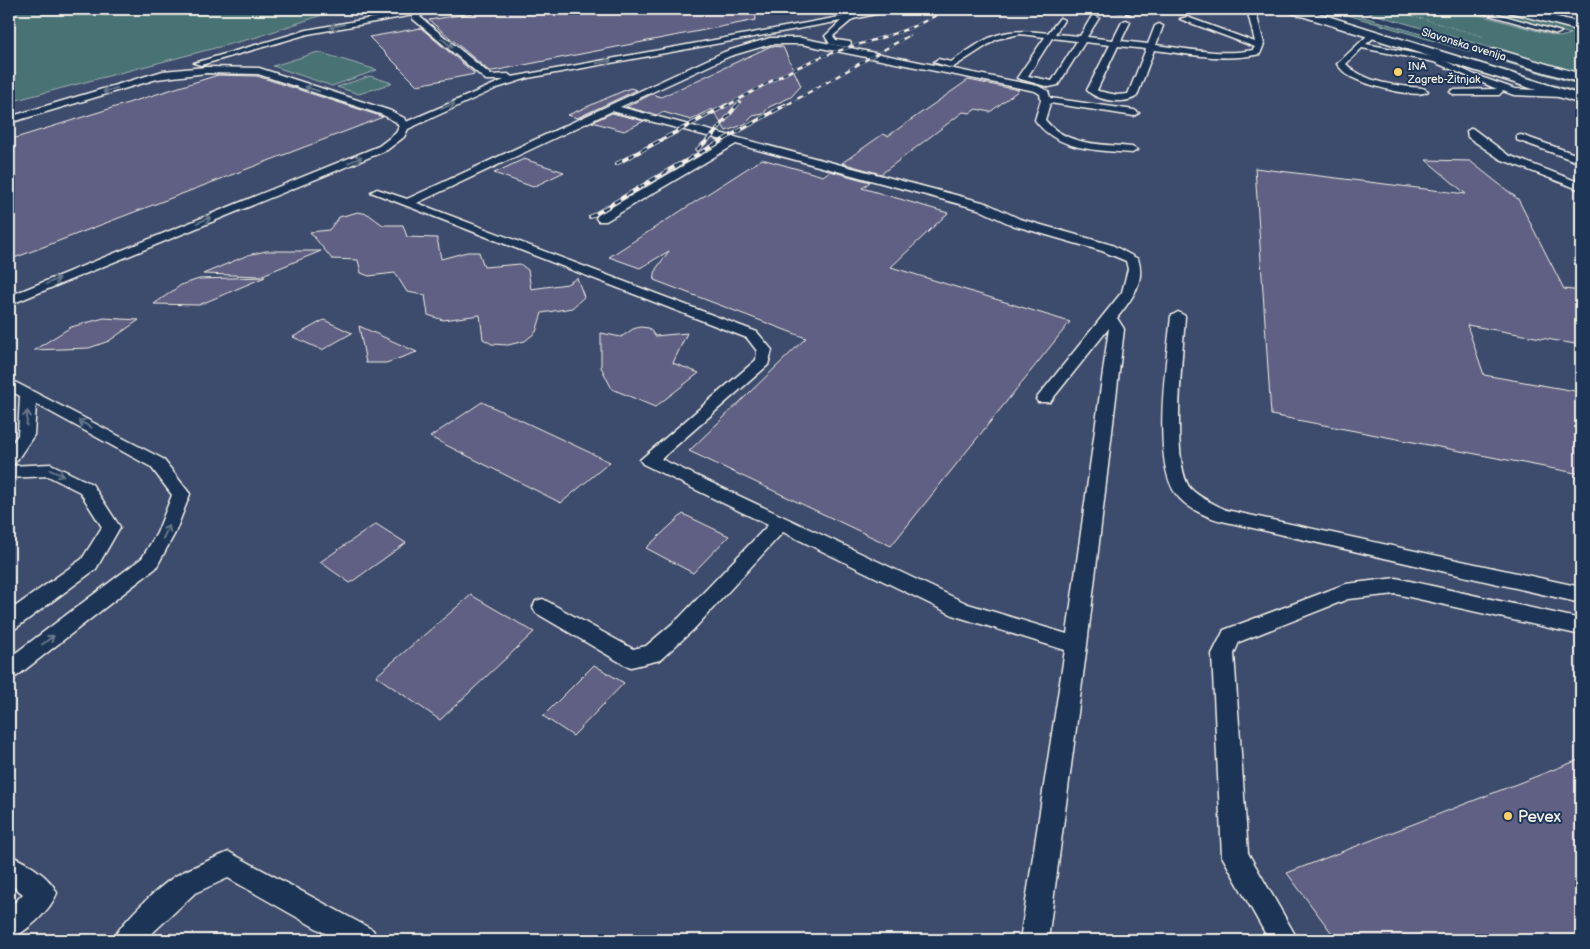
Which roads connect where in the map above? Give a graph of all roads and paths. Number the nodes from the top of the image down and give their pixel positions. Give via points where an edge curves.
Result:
1 (436, 9) edge
2 (894, 9) edge
3 (1251, 9) edge
4 (1293, 9) edge
5 (1320, 9) edge
6 (1472, 9) edge
7 (1512, 9) edge
8 (421, 11) junction
9 (850, 17) junction
10 (1096, 18) dead end
11 (1184, 19) dead end
12 (1060, 20) dead end
13 (1126, 22) dead end
14 (1159, 26) dead end
15 (1581, 27) edge
16 (777, 30) junction
17 (1557, 32) dead end
18 (1050, 35) junction
19 (1083, 38) junction
20 (1367, 39) junction
21 (833, 42) junction
22 (1117, 43) junction
23 (1259, 46) junction
24 (1152, 47) junction
25 (1488, 51) dead end
26 (157, 76) junction
27 (526, 76) junction
28 (1581, 79) edge
29 (1581, 88) edge
30 (1422, 91) dead end
31 (1455, 92) dead end
32 (1514, 92) junction
33 (1562, 94) junction
34 (1046, 100) junction
35 (1581, 100) edge
36 (611, 108) junction
37 (1134, 113) dead end
38 (9, 120) edge
39 (404, 127) junction
40 (1472, 131) dead end
41 (1521, 138) dead end
42 (734, 141) junction
43 (1132, 150) dead end
44 (1581, 160) edge
45 (1581, 187) edge
46 (377, 192) dead end
47 (408, 203) junction
48 (602, 218) dead end
49 (9, 301) edge
50 (1178, 316) dead end
51 (1110, 318) junction
52 (9, 384) edge
53 (28, 394) junction
54 (1044, 400) dead end
55 (9, 458) edge
56 (9, 472) edge
57 (780, 523) junction
58 (1581, 595) edge
59 (543, 606) dead end
60 (9, 622) edge
61 (1581, 627) edge
62 (1076, 645) junction
63 (9, 670) edge
64 (9, 868) edge
65 (9, 926) edge
66 (126, 940) edge
67 (363, 940) edge
68 (1034, 940) edge
69 (1284, 940) edge

1 - 8 lane
2 - 9 lane
3 - 23 lane
4 - 20 main road
5 - 29 main road, Slavonska avenija
6 - 17 lane
7 - 15 main road
8 -> 26 lane via 307,32
8 -> 27 lane via 416,17 489,78
9 - 16 lane
9 - 21 lane via 831,32 829,38
10 - 19 lane
11 - 23 lane
12 - 18 lane
13 - 22 lane
14 - 24 lane
16 - 21 lane
27 -> 16 lane
18 - 19 lane
18 - 19 lane via 1022,78 1055,83
18 - 21 lane via 1002,34 952,65
19 - 22 lane
20 - 30 lane via 1341,64 1350,72 1390,87
20 - 32 lane via 1386,52 1436,60 1472,78
20 - 33 main road
22 - 24 lane
22 - 24 lane via 1092,90 1117,98 1132,96
23 - 24 lane via 1256,52 1233,56
25 - 28 main road, Slavonska avenija
26 -> 38 lane
39 -> 26 lane via 400,120 387,113 259,71 206,70
39 -> 27 lane via 494,86
31 - 32 lane
32 - 33 lane
33 - 35 main road
34 - 36 lane via 1045,93 1038,90 801,41 779,40 727,54
34 - 37 lane
34 - 43 lane via 1040,120 1045,130 1056,137
36 - 42 lane
36 - 47 lane
49 -> 39 lane via 383,148 400,135
40 - 45 lane via 1472,136 1504,157
41 - 44 lane
42 - 48 lane
42 - 51 lane via 982,206 1016,222 1107,248 1132,259 1135,269 1129,294
46 - 47 lane
47 - 57 lane via 752,335 765,350 763,362 649,460
50 - 58 lane via 1171,446 1174,475 1182,490 1195,501 1222,516
51 - 54 lane
51 - 62 lane via 1117,330
52 - 53 lane
55 -> 53 lane via 26,435
63 -> 53 lane via 149,563 181,494 157,463
56 -> 60 lane via 51,470 86,488 111,527 89,564
57 - 59 lane via 686,624 652,654 631,658
57 - 62 lane via 962,610
61 - 69 lane via 1396,586 1346,592 1231,636 1224,654 1235,856
62 - 68 lane
64 - 65 lane via 44,893
66 - 67 lane via 186,884 229,865

